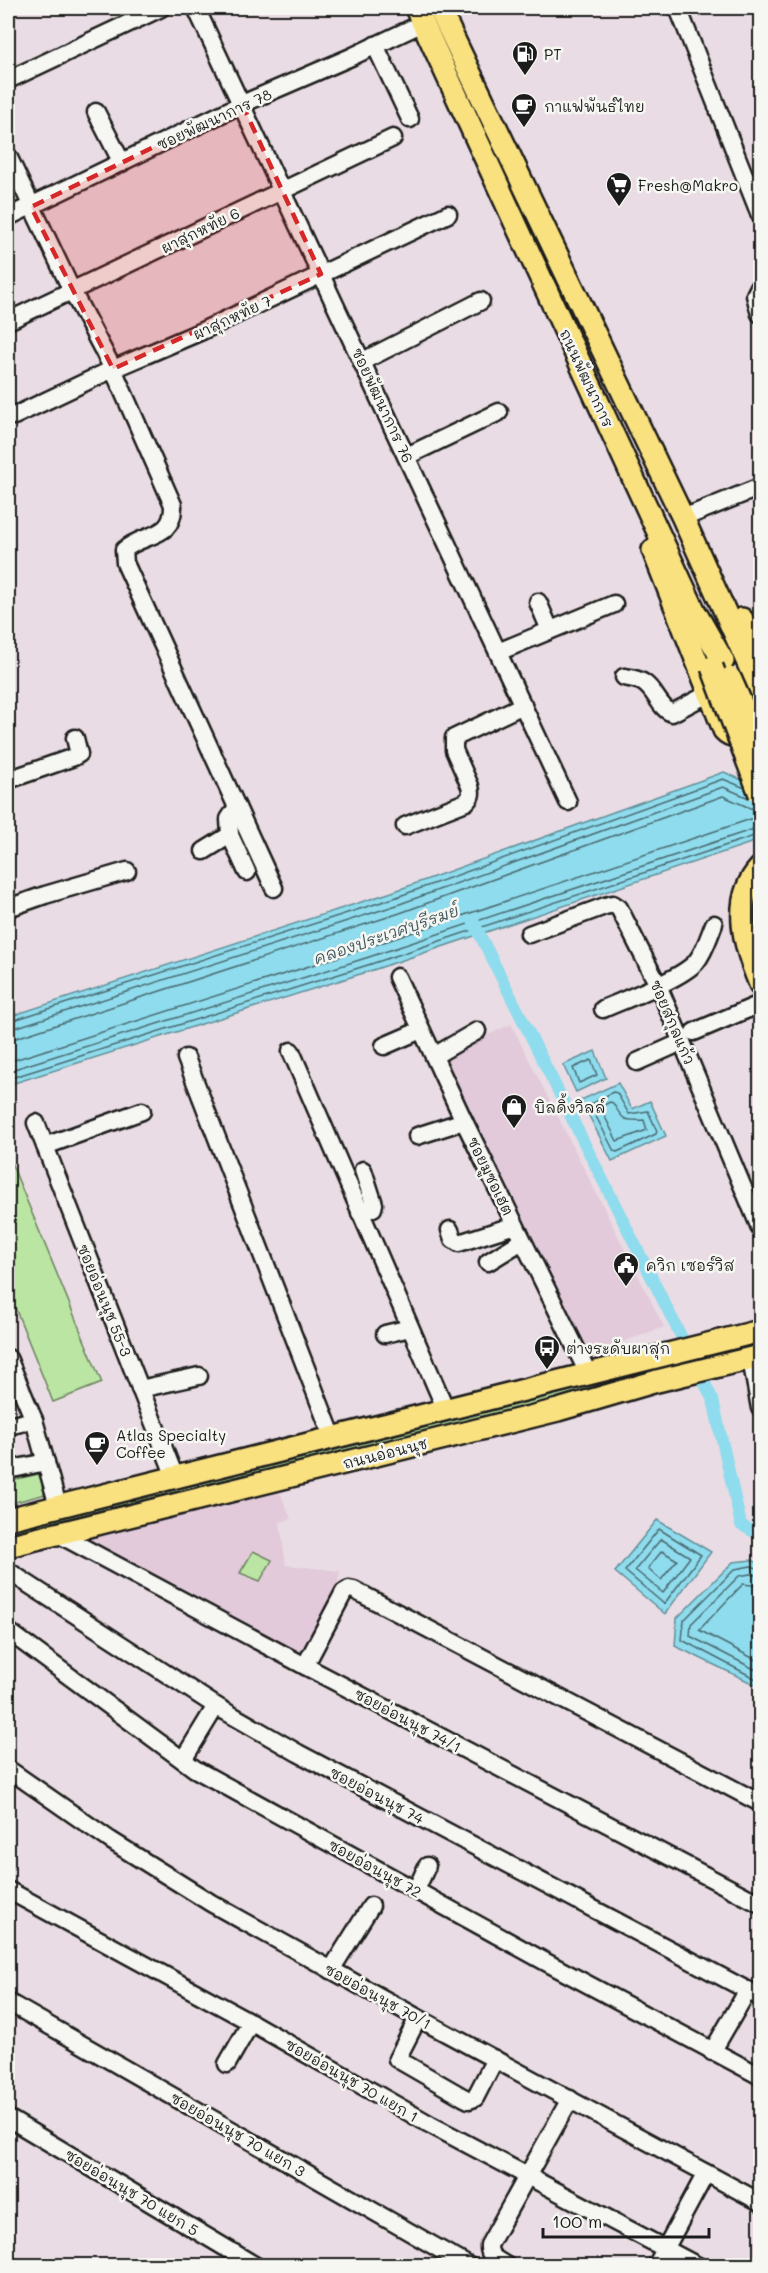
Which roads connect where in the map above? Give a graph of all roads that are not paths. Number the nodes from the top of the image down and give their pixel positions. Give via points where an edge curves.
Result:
1 (160, 8) edge
2 (196, 8) edge
3 (678, 8) edge
4 (440, 10) edge
5 (419, 15) edge
6 (375, 45) junction
7 (8, 80) edge
8 (242, 104) junction
9 (96, 112) dead end
10 (410, 119) dead end
11 (393, 138) dead end
12 (8, 156) edge
13 (122, 163) junction
14 (283, 190) junction
15 (31, 207) junction
16 (448, 214) dead end
17 (760, 215) edge
18 (8, 218) edge
19 (321, 274) junction
20 (760, 285) edge
21 (72, 291) junction
22 (481, 301) dead end
23 (760, 314) edge
24 (8, 321) edge
25 (363, 361) junction
26 (113, 369) junction
27 (499, 412) dead end
28 (14, 416) dead end
29 (407, 456) junction
30 (639, 489) junction
31 (759, 491) edge
32 (682, 518) junction
33 (538, 602) dead end
34 (614, 603) dead end
35 (550, 630) junction
36 (498, 652) junction
37 (752, 655) edge
38 (718, 664) junction
39 (624, 677) dead end
40 (760, 690) edge
41 (708, 694) junction
42 (523, 705) junction
43 (760, 728) edge
44 (75, 738) dead end
45 (760, 746) edge
46 (8, 780) edge
47 (760, 794) edge
48 (568, 802) dead end
49 (237, 807) junction
50 (405, 826) dead end
51 (230, 835) junction
52 (204, 851) dead end
53 (760, 868) edge
54 (128, 871) dead end
55 (247, 872) dead end
56 (274, 888) dead end
57 (760, 896) edge
58 (8, 908) edge
59 (714, 924) dead end
60 (529, 934) dead end
61 (757, 974) edge
62 (396, 977) dead end
63 (658, 985) junction
64 (760, 1004) edge
65 (603, 1009) dead end
66 (421, 1030) junction
67 (477, 1030) dead end
68 (688, 1037) junction
69 (384, 1046) dead end
70 (291, 1051) dead end
71 (434, 1056) junction
72 (186, 1058) dead end
73 (637, 1062) dead end
74 (142, 1111) dead end
75 (464, 1121) junction
76 (36, 1123) dead end
77 (417, 1136) dead end
78 (45, 1146) junction
79 (363, 1170) dead end
80 (360, 1213) junction
81 (515, 1226) junction
82 (760, 1228) edge
83 (450, 1230) dead end
84 (522, 1241) junction
85 (488, 1262) dead end
86 (410, 1328) junction
87 (760, 1331) edge
88 (385, 1334) dead end
89 (8, 1358) edge
90 (756, 1358) edge
91 (588, 1373) junction
92 (199, 1376) dead end
93 (140, 1389) junction
94 (760, 1408) edge
95 (446, 1410) junction
96 (34, 1420) junction
97 (8, 1426) edge
98 (333, 1438) junction
99 (46, 1462) junction
100 (8, 1470) edge
101 (175, 1478) junction
102 (58, 1506) junction
103 (8, 1519) edge
104 (58, 1534) junction
105 (8, 1546) edge
106 (8, 1571) edge
107 (8, 1631) edge
108 (305, 1666) junction
109 (216, 1706) junction
110 (183, 1760) junction
111 (8, 1769) edge
112 (760, 1803) edge
113 (427, 1866) dead end
114 (8, 1890) edge
115 (416, 1890) junction
116 (759, 1900) edge
117 (371, 1906) dead end
118 (332, 1970) junction
119 (754, 1993) edge
120 (8, 2001) edge
121 (418, 2018) junction
122 (251, 2022) junction
123 (712, 2052) junction
124 (495, 2059) junction
125 (228, 2064) dead end
126 (760, 2076) edge
127 (570, 2099) junction
128 (8, 2118) edge
129 (706, 2173) junction
130 (528, 2176) junction
131 (760, 2202) edge
132 (665, 2248) junction
133 (256, 2265) edge
134 (469, 2265) edge
135 (507, 2265) edge
136 (656, 2265) edge
137 (698, 2265) edge

1 - 7 street
2 - 8 street, ซอยพัฒนาการ 76
3 - 17 street
4 - 5 main road
4 - 32 main road, ถนนพัฒนาการ
5 - 6 street, ซอยพัฒนาการ 78
5 - 30 main road, ถนนพัฒนาการ
6 - 8 street, ซอยพัฒนาการ 78
6 - 10 street
8 - 13 street, ซอยพัฒนาการ 78
8 - 14 street, ซอยพัฒนาการ 76
9 - 13 street
11 - 14 street, ผาสุกหทัย 6
12 - 15 street
13 - 15 street, ซอยพัฒนาการ 78
14 - 19 street, ซอยพัฒนาการ 76
14 - 21 street, ผาสุกหทัย 6
15 - 18 street, ซอยพัฒนาการ 78
15 - 21 street
16 - 19 street, ผาสุกหทัย 7
19 - 25 street, ซอยพัฒนาการ 76
19 - 26 street, ผาสุกหทัย 7
20 - 23 street via 755,295
21 - 24 street, ผาสุกหทัย 6
21 - 26 street
22 - 25 street
25 - 29 street, ซอยพัฒนาการ 76
26 - 28 street, ผาสุกหทัย 7
26 - 49 street via 173,505 171,523 129,545 124,550 125,563
27 - 29 street
29 - 36 street, ซอยพัฒนาการ 76
30 - 38 main road, ถนนพัฒนาการ
30 - 41 main road via 648,537
31 - 32 street
32 - 37 main road, ถนนพัฒนาการ
33 - 35 street
34 - 35 street
35 - 36 street
36 - 42 street, ซอยพัฒนาการ 76
37 - 40 main road, ถนนพัฒนาการ
38 - 45 main road, bridge
38 - 47 main road, bridge
39 - 41 street via 645,684 665,710 672,712
41 - 43 main road via 727,734 735,736
42 - 48 street, ซอยพัฒนาการ 76
42 - 50 street via 454,738 454,750 472,793 470,798
44 - 46 street via 79,750 74,757
49 - 51 street via 229,819
49 - 56 street
51 - 52 street
51 - 55 street
53 - 61 main road via 750,881 744,904 744,933
54 - 58 street
57 - 61 main road via 753,924
59 - 63 street via 696,962
60 - 63 street, ซอยสกุลแก้ว via 613,904 619,908
62 - 66 street, ซอยมูซอเฮต
63 - 65 street
63 - 68 street, ซอยสกุลแก้ว
64 - 68 street
66 - 69 street
66 - 71 street, ซอยมูซอเฮต
67 - 71 street
68 - 73 street
68 - 82 street, ซอยสกุลแก้ว
70 - 80 street
71 - 75 street, ซอยมูซอเฮต
72 - 98 street
74 - 78 street
75 - 77 street
75 - 81 street, ซอยมูซอเฮต
76 - 78 street, ซอยอ่อนนุช 55-3
78 - 93 street, ซอยอ่อนนุช 55-3
79 - 80 street via 374,1204
80 - 86 street
81 - 83 street via 459,1243
81 - 84 street, ซอยมูซอเฮต
84 - 85 street
84 - 91 street, ซอยมูซอเฮต
86 - 88 street
86 - 95 street
87 - 91 main road, ถนนอ่อนนุช
89 - 96 street
90 - 94 street
90 - 104 main road, ถนนอ่อนนุช
91 - 95 main road, ถนนอ่อนนุช
92 - 93 street
93 - 101 street, ซอยอ่อนนุช 55-3
95 - 98 main road, ถนนอ่อนนุช
96 - 97 street
96 - 99 street
98 - 101 main road, ถนนอ่อนนุช
99 - 100 street
99 - 102 street
101 - 102 main road, ถนนอ่อนนุช
102 - 103 main road, ถนนอ่อนนุช
104 - 105 main road, ถนนอ่อนนุช
104 - 108 street, ซอยอ่อนนุช 74/1
106 - 109 street, ซอยอ่อนนุช 74
107 - 110 street, ซอยอ่อนนุช 72
108 - 112 street via 344,1592 354,1590
108 - 116 street, ซอยอ่อนนุช 74/1
109 - 110 street
109 - 119 street, ซอยอ่อนนุช 74
110 - 115 street, ซอยอ่อนนุช 72
111 - 118 street, ซอยอ่อนนุช 70/1 via 110,1840 211,1903
113 - 115 street
114 - 122 street, ซอยอ่อนนุช 70 แยก 1
115 - 123 street, ซอยอ่อนนุช 72
117 - 118 street
118 - 121 street, ซอยอ่อนนุช 70/1
119 - 123 street
120 - 134 street, ซอยอ่อนนุช 70 แยก 3
121 - 124 street, ซอยอ่อนนุช 70/1
121 - 124 street via 397,2059 463,2097 475,2098
122 - 125 street
122 - 130 street, ซอยอ่อนนุช 70 แยก 1
123 - 126 street, ซอยอ่อนนุช 72
124 - 127 street, ซอยอ่อนนุช 70/1
127 - 129 street, ซอยอ่อนนุช 70/1
127 - 130 street
128 - 133 street, ซอยอ่อนนุช 70 แยก 5
129 - 131 street, ซอยอ่อนนุช 70/1
129 - 132 street
130 - 132 street, ซอยอ่อนนุช 70 แยก 1
130 - 135 street via 489,2245 492,2257
132 - 136 street
132 - 137 street, ซอยอ่อนนุช 70 แยก 1

